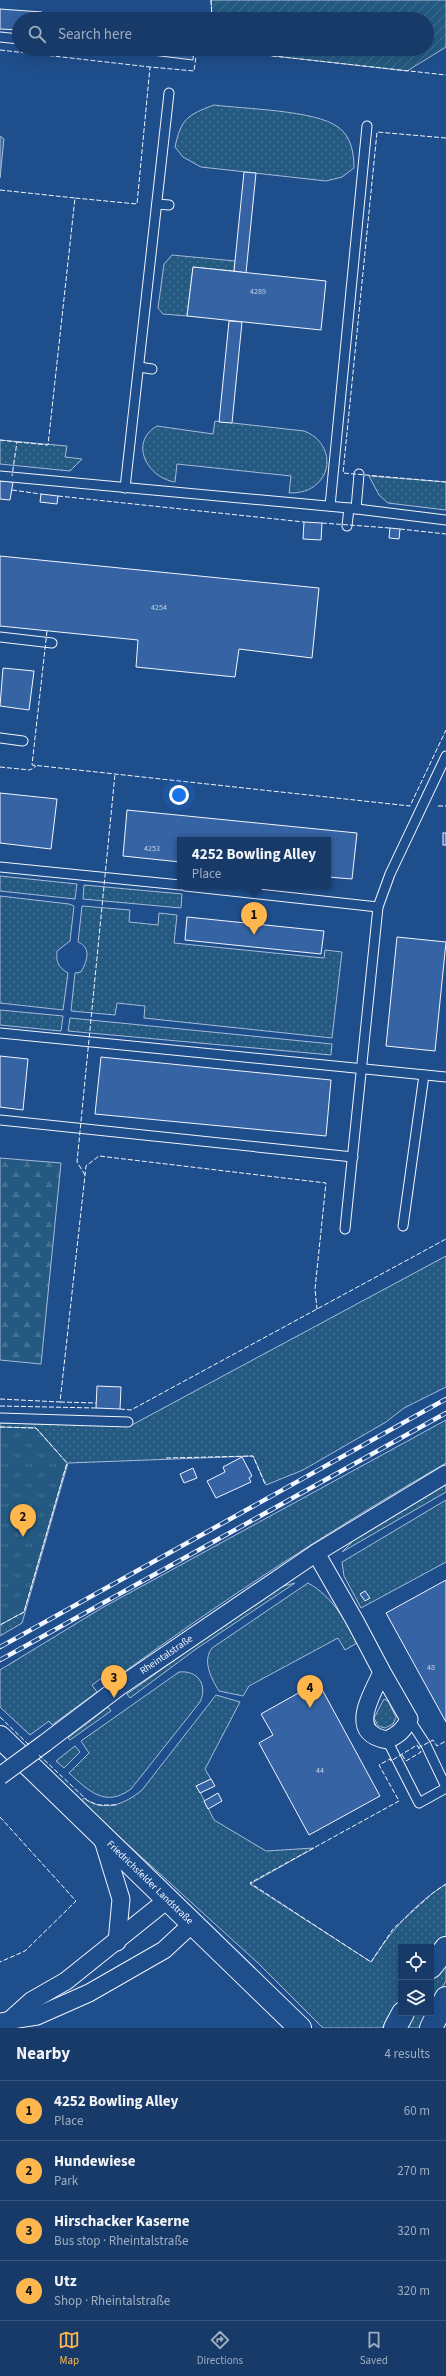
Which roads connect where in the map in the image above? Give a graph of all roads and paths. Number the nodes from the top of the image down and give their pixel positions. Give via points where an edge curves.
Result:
1 (0, 37) edge
2 (12, 38) edge
3 (169, 93) dead end
4 (367, 126) dead end
5 (157, 204) junction
6 (169, 205) dead end
7 (139, 367) junction
8 (152, 369) dead end
9 (359, 474) dead end
10 (0, 476) edge
11 (125, 488) junction
12 (330, 506) junction
13 (352, 509) junction
14 (446, 520) edge
15 (347, 526) dead end
16 (0, 637) edge
17 (52, 644) dead end
18 (0, 738) edge
19 (22, 740) dead end
20 (446, 756) edge
21 (0, 867) edge
22 (177, 886) edge
23 (213, 889) edge
24 (378, 907) junction
25 (0, 1033) edge
26 (362, 1067) junction
27 (424, 1075) junction
28 (446, 1077) edge
29 (0, 1120) edge
30 (353, 1157) junction
31 (403, 1226) dead end
32 (345, 1229) dead end
33 (0, 1418) edge
34 (128, 1422) dead end
35 (446, 1474) edge
36 (316, 1553) junction
37 (382, 1672) junction
38 (409, 1719) junction
39 (0, 1737) edge
40 (387, 1740) junction
41 (0, 1776) edge
42 (446, 1787) edge
43 (102, 1836) junction
44 (167, 1900) junction
45 (192, 1924) junction
46 (117, 1942) junction
47 (446, 1948) edge
48 (434, 1963) edge
49 (446, 1998) edge
50 (401, 2016) edge
51 (6, 2020) edge
52 (300, 2028) edge
53 (395, 2028) edge
54 (431, 2028) edge

1 - 2 lane
3 - 5 lane
4 - 12 lane via 353,228
5 - 6 lane
5 - 7 lane
7 - 8 lane
7 - 11 lane
9 - 13 lane
10 - 11 lane
11 - 12 lane
12 - 13 lane
13 - 14 lane
13 - 15 lane
16 - 17 lane
18 - 19 lane
20 - 24 lane via 390,874
21 - 22 lane
23 - 24 lane
24 - 26 lane
25 - 26 lane
26 - 27 lane
26 - 30 lane
27 - 28 lane
27 - 31 lane
29 - 30 lane
30 - 32 lane
33 - 34 lane
35 - 36 street, Rheintalstraße
36 - 37 street
36 - 41 street, Rheintalstraße, bridge via 119,1687
37 - 38 street
37 - 40 street via 365,1715 365,1727 369,1734
38 - 40 street via 396,1736
38 - 42 lane via 426,1745
39 - 43 main road, Friedrichsfelder Landstraße
40 - 42 lane via 419,1803
43 - 44 main road, Friedrichsfelder Landstraße
43 - 46 street via 121,1899
44 - 45 main road, Friedrichsfelder Landstraße
44 - 46 street
45 - 51 street via 164,1950 88,1993 37,2016
45 - 52 main road, Friedrichsfelder Landstraße
46 - 51 street via 66,1981 31,2001
47 - 48 main road
49 - 54 main road
50 - 53 main road

